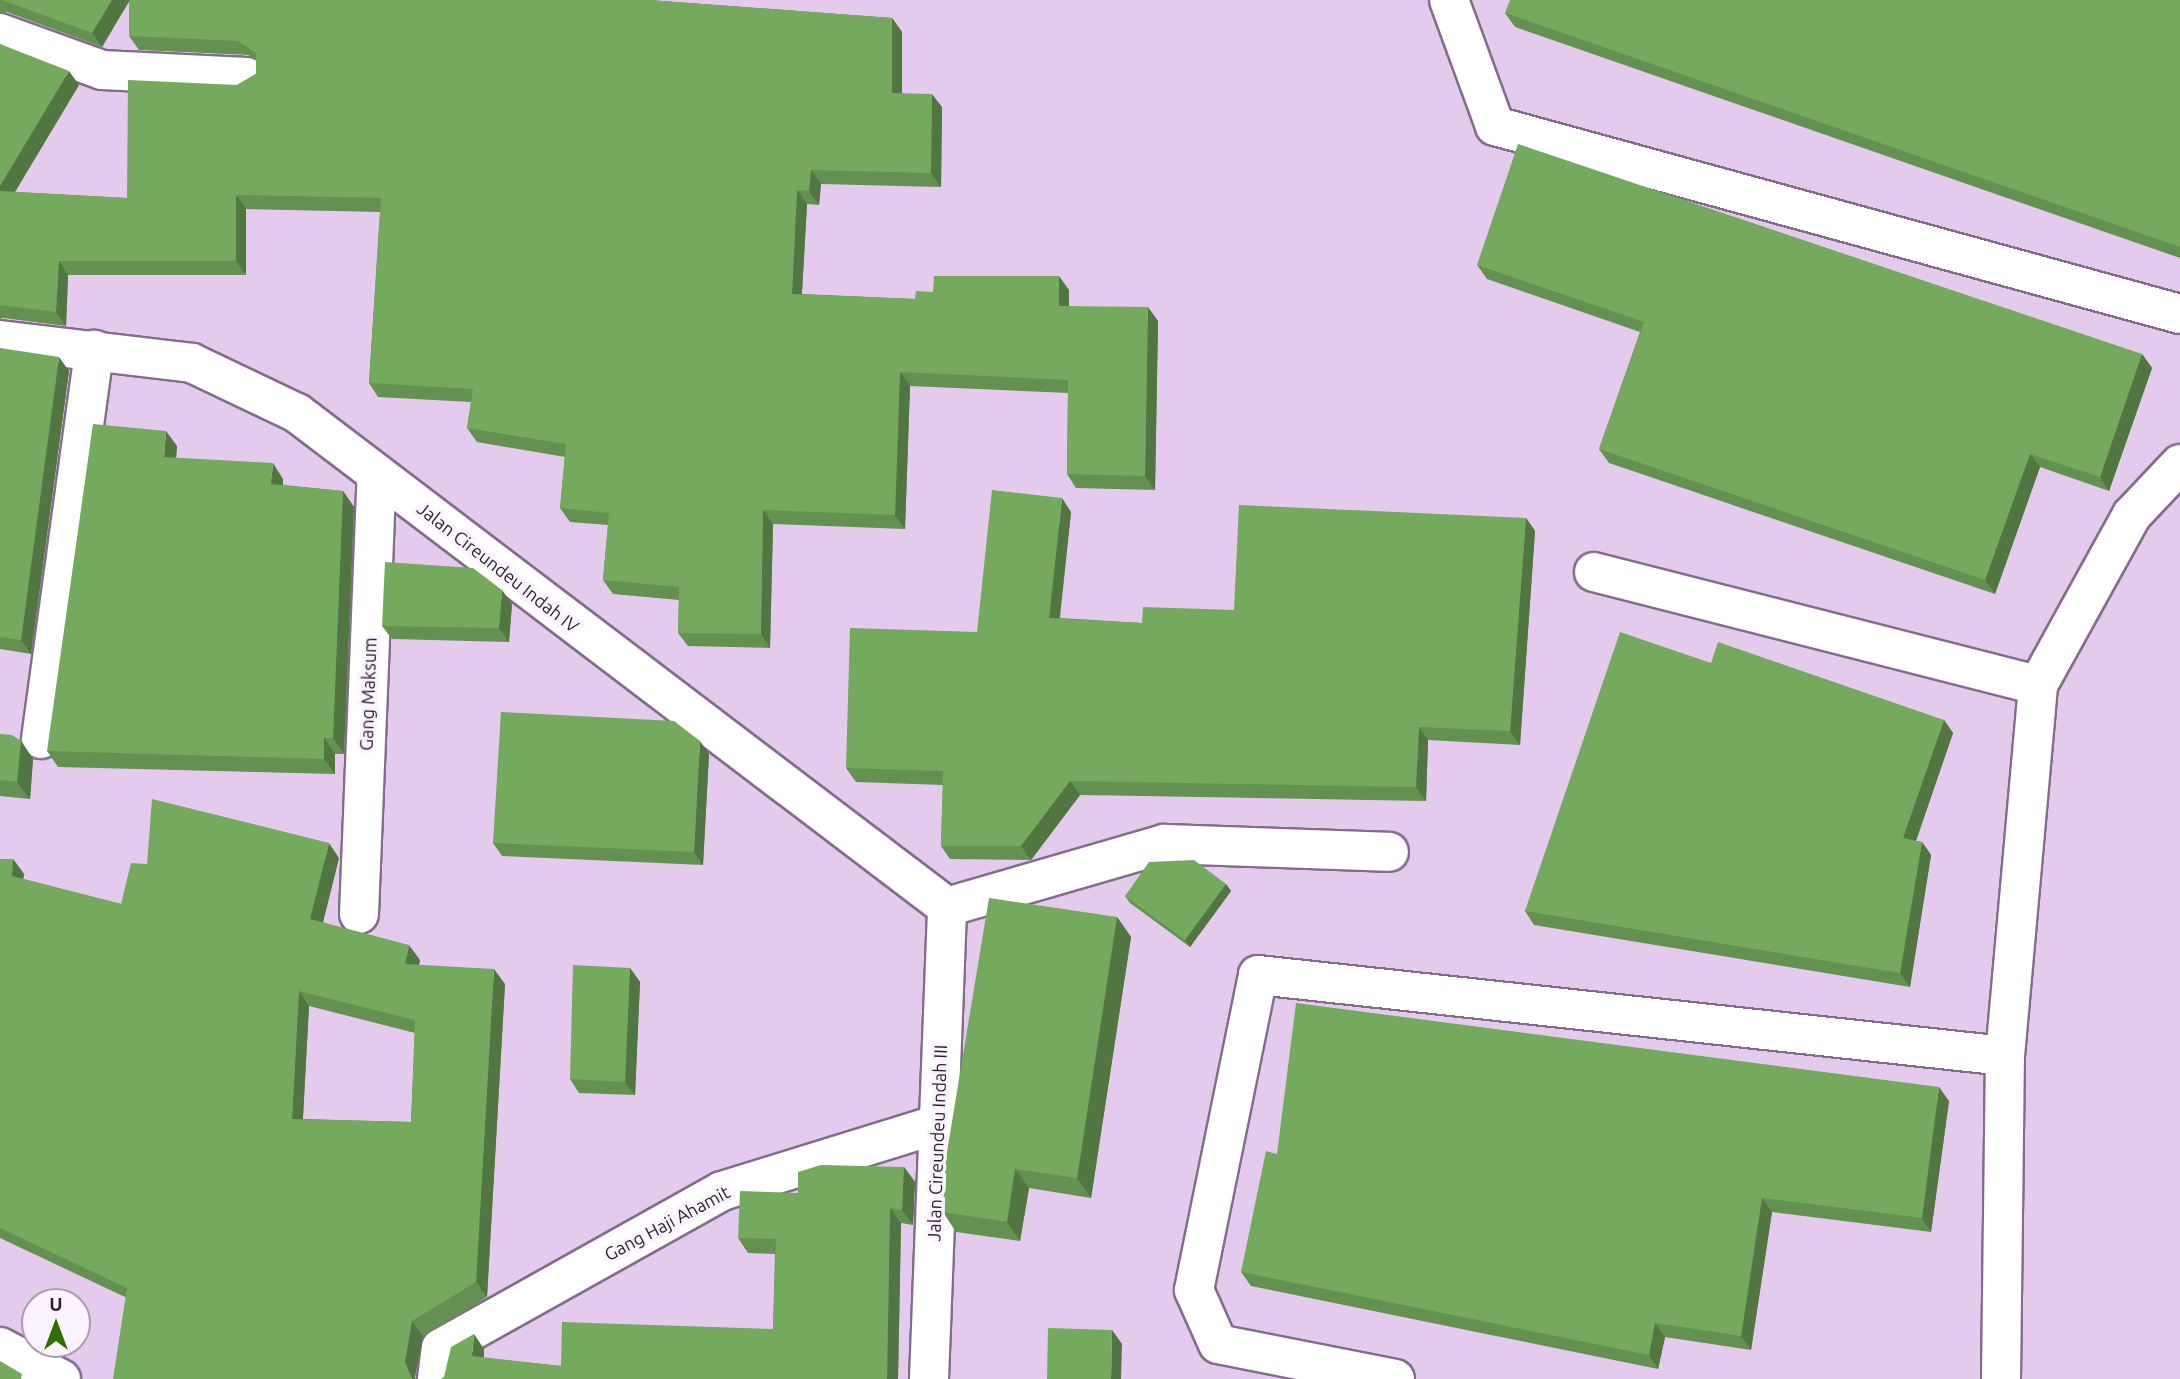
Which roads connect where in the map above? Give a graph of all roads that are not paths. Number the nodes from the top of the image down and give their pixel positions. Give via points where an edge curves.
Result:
1 (1449, 0) edge
2 (0, 33) edge
3 (247, 77) edge
4 (2180, 314) edge
5 (0, 340) edge
6 (94, 350) junction
7 (2180, 464) edge
8 (377, 474) junction
9 (1594, 572) dead end
10 (2038, 685) junction
11 (41, 739) dead end
12 (1389, 852) dead end
13 (947, 907) junction
14 (359, 914) dead end
15 (2005, 1056) junction
16 (938, 1124) junction
17 (0, 1347) edge
18 (61, 1379) edge
19 (437, 1379) edge
20 (929, 1379) edge
21 (1395, 1379) edge
22 (2001, 1379) edge

1 - 4 street via 1494,126
2 - 3 street via 102,70
5 - 6 street, Jalan Cireundeu Indah IV
6 - 8 street, Jalan Cireundeu Indah IV via 192,363 297,413
6 - 11 street
7 - 10 street via 2132,515
8 - 13 street, Jalan Cireundeu Indah IV
8 - 14 street, Gang Maksum
9 - 10 street
10 - 15 street
12 - 13 street via 1164,844
13 - 16 street, Jalan Cireundeu Indah III
15 - 21 street via 1258,975 1194,1290 1218,1344
15 - 22 street
16 - 19 street, Gang Haji Ahamit via 722,1191 441,1348
16 - 20 street, Jalan Cireundeu Indah III
17 - 18 street

